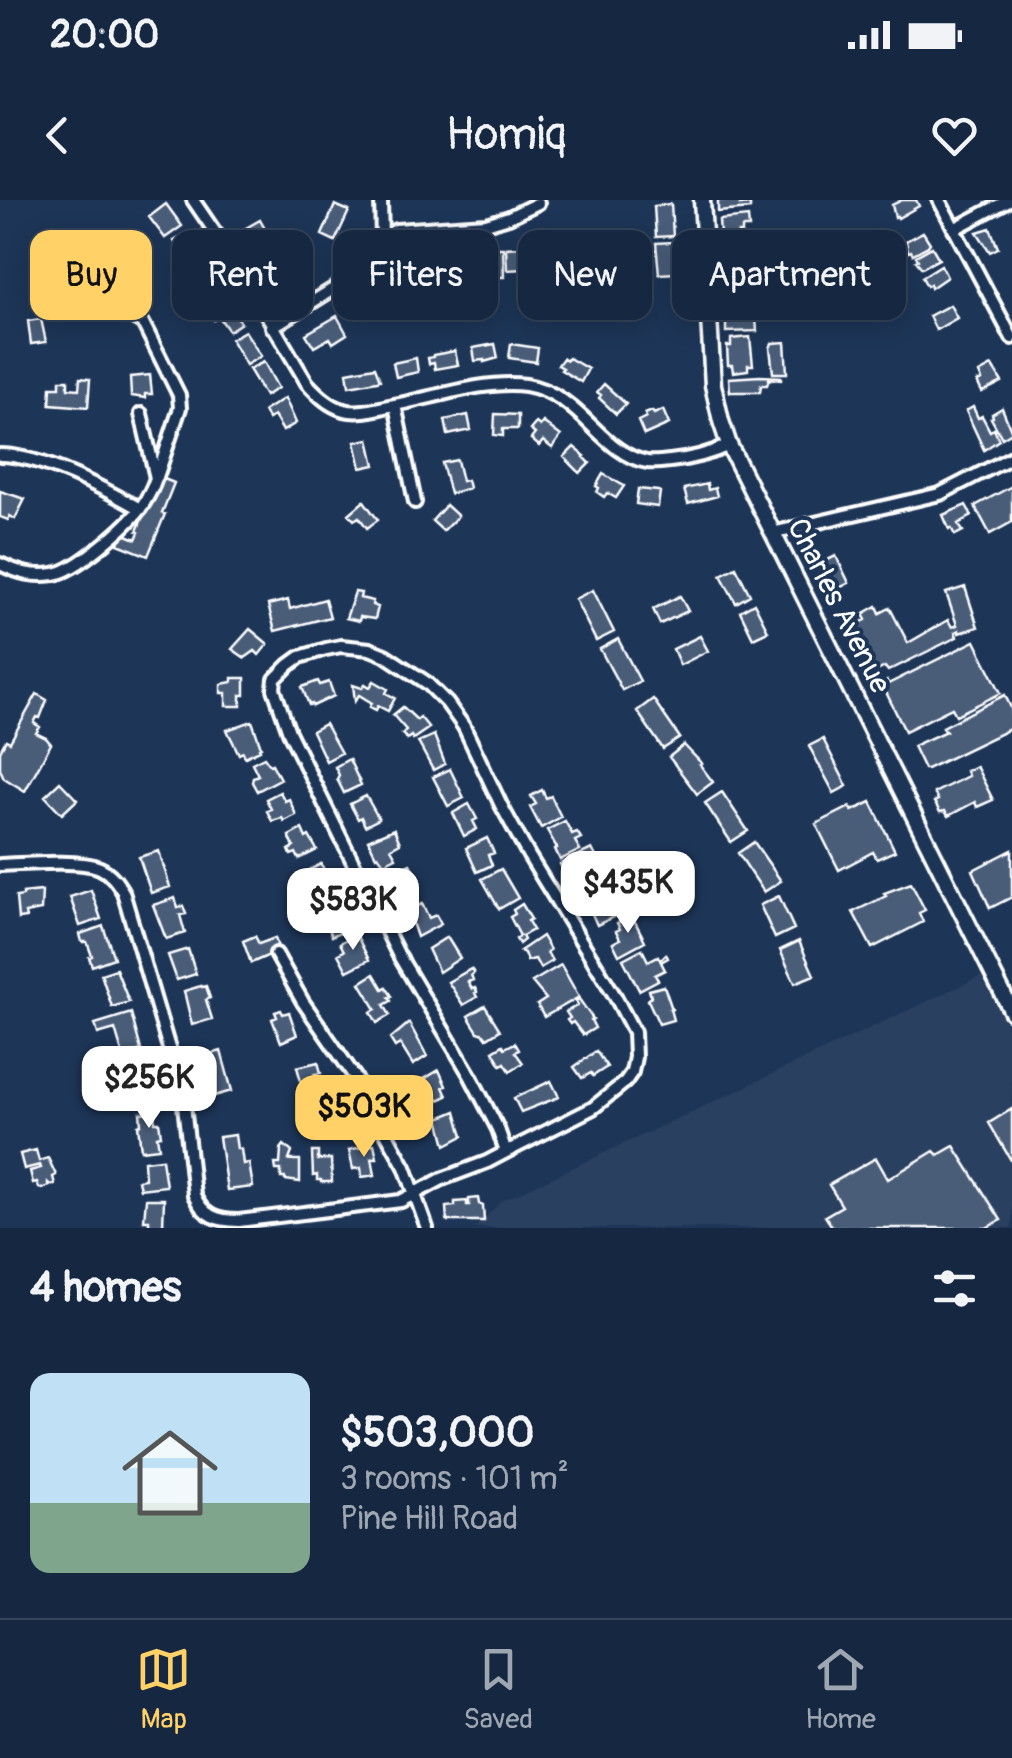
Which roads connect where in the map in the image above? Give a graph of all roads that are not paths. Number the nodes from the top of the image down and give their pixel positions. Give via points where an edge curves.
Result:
1 (193, 200) edge
2 (381, 200) edge
3 (702, 200) edge
4 (939, 200) edge
5 (1009, 200) edge
6 (538, 203) dead end
7 (954, 229) junction
8 (382, 230) edge
9 (396, 230) edge
10 (333, 289) edge
11 (138, 320) edge
12 (272, 327) junction
13 (1012, 338) edge
14 (395, 405) junction
15 (142, 414) dead end
16 (729, 445) junction
17 (0, 455) edge
18 (1012, 457) edge
19 (156, 478) junction
20 (415, 502) dead end
21 (140, 509) junction
22 (772, 533) junction
23 (0, 564) edge
24 (0, 865) edge
25 (276, 954) dead end
26 (1012, 1012) edge
27 (506, 1152) junction
28 (416, 1194) junction
29 (426, 1228) edge

1 - 12 street
2 - 8 street
3 - 16 street, Charles Avenue via 713,384
4 - 7 street
5 - 7 street
6 - 9 street via 486,224
7 - 13 street
10 - 12 street
11 - 19 street via 179,395
12 - 14 street via 321,398 342,410
14 - 16 street via 528,386 572,406 613,445 649,463 687,460
14 - 20 street
15 - 19 street
16 - 22 street, Charles Avenue
17 - 21 street via 38,461
18 - 22 street via 940,494
19 - 21 street
21 - 23 street via 58,574 29,575
22 - 26 street, Charles Avenue
24 - 28 street via 86,864 103,869 123,892 183,1096 194,1195 208,1215 239,1221
25 - 28 street via 355,1077
27 - 27 street via 470,1075 398,954 289,732 274,684 300,658 341,646 370,649 447,702 500,806 634,1032 635,1057 625,1082 593,1108
27 - 28 street
28 - 29 street

